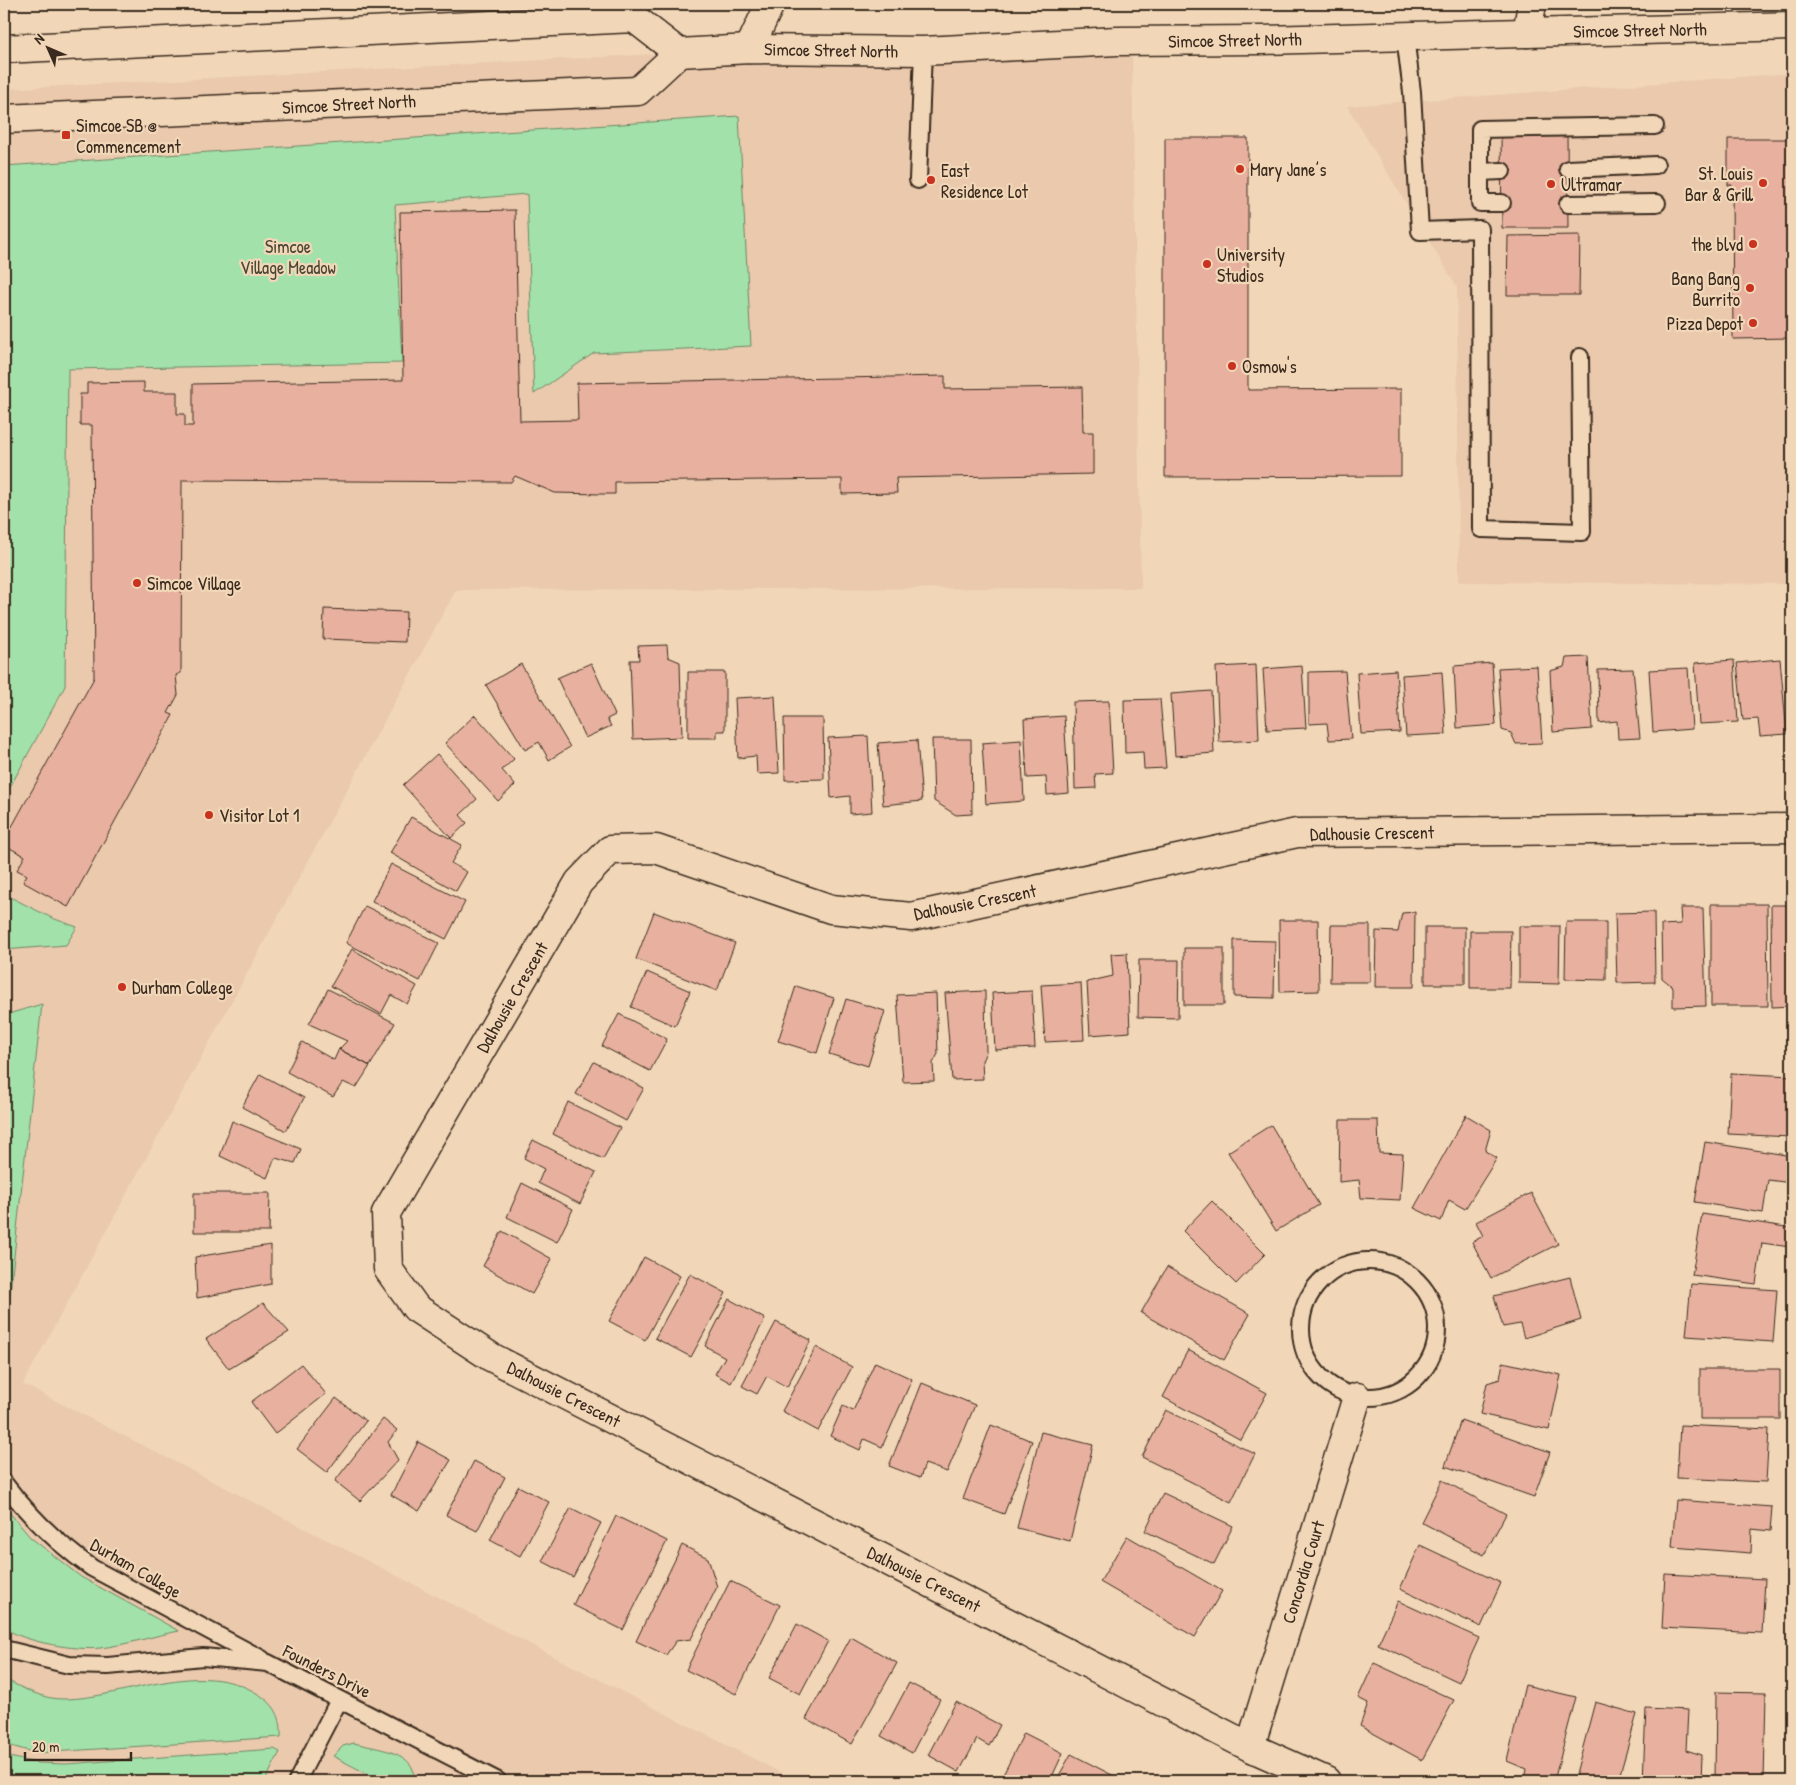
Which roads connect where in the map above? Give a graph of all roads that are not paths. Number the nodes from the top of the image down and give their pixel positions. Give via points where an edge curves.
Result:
1 (770, 4) edge
2 (1532, 4) edge
3 (1792, 26) edge
4 (1527, 33) junction
5 (1405, 36) junction
6 (4, 49) edge
7 (749, 49) junction
8 (923, 52) junction
9 (678, 53) junction
10 (4, 119) edge
11 (1655, 126) dead end
12 (1656, 165) dead end
13 (1568, 169) dead end
14 (1502, 170) dead end
15 (1481, 172) junction
16 (918, 180) dead end
17 (1480, 202) junction
18 (1502, 203) dead end
19 (1657, 203) dead end
20 (1568, 204) dead end
21 (1480, 230) junction
22 (1580, 357) dead end
23 (1792, 828) edge
24 (1357, 1397) junction
25 (4, 1483) edge
26 (4, 1650) edge
27 (268, 1663) junction
28 (340, 1700) junction
29 (1250, 1747) junction
30 (297, 1781) edge
31 (498, 1781) edge
32 (1326, 1781) edge

1 - 7 street
2 - 4 street
3 - 4 street, Simcoe Street North
4 - 5 street, Simcoe Street North
5 - 8 street, Simcoe Street North via 1117,41
5 - 21 lane via 1412,92 1420,231
6 - 9 street via 634,18
7 - 8 street, Simcoe Street North
7 - 9 street, Simcoe Street North
8 - 16 lane
9 - 10 street, Simcoe Street North via 638,91
11 - 15 lane via 1480,129
12 - 13 lane
14 - 15 lane
15 - 17 lane
17 - 18 lane
17 - 21 lane
19 - 20 lane
21 - 22 lane via 1480,529 1582,532
23 - 29 street, Dalhousie Crescent via 1297,834 911,917 831,909 656,849 610,850 579,882 386,1213 388,1269 416,1308 491,1357
24 - 24 lane via 1336,1389 1319,1376 1301,1337 1302,1315 1310,1294 1324,1277 1342,1265 1364,1260 1387,1262 1408,1272 1425,1288 1435,1309 1438,1332 1433,1355 1420,1374 1402,1389 1380,1397
24 - 29 street, Concordia Court
25 - 27 lane, Durham College via 40,1525 92,1568
26 - 27 lane, Founders Drive via 69,1666 108,1666 203,1657
27 - 28 lane, Founders Drive
28 - 30 lane
28 - 31 lane, Founders Drive
29 - 32 street, Dalhousie Crescent

